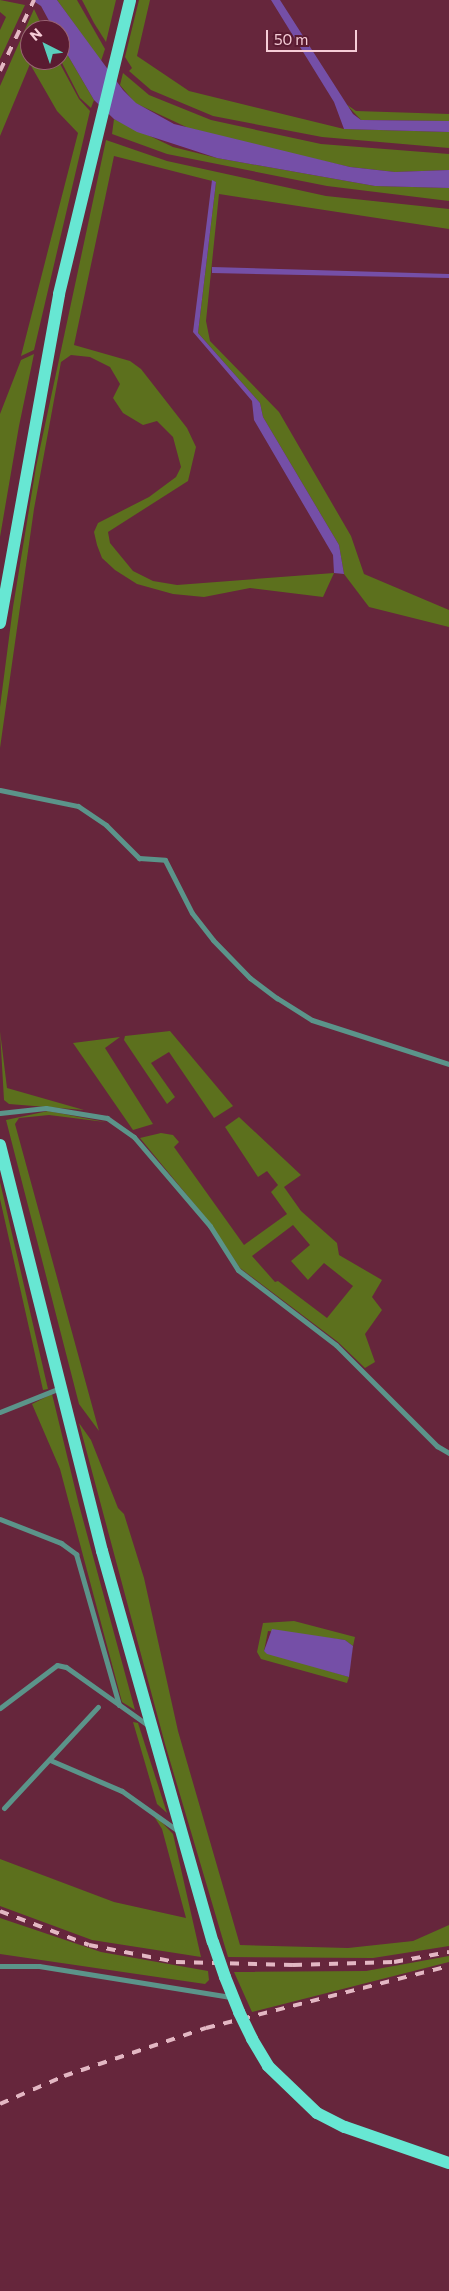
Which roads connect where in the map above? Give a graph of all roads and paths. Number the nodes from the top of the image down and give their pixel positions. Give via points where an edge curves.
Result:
1 (130, 0) edge
2 (0, 623) edge
3 (0, 790) edge
4 (449, 1064) edge
5 (0, 1113) edge
6 (0, 1144) edge
7 (60, 1388) junction
8 (0, 1412) edge
9 (449, 1453) edge
10 (0, 1518) edge
11 (119, 1705) junction
12 (98, 1707) dead end
13 (0, 1708) edge
14 (151, 1728) junction
15 (50, 1760) junction
16 (4, 1808) dead end
17 (182, 1834) junction
18 (0, 1966) edge
19 (231, 1997) junction
20 (449, 2163) edge

1 - 2 main road via 56,311
3 - 4 street via 78,806 106,825 139,858 165,860 192,913 213,940 250,978 312,1020
5 - 9 street via 46,1108 107,1118 134,1136 210,1226 238,1270 336,1345 437,1446
6 - 7 main road
7 - 8 street
7 - 14 main road
10 - 11 street via 61,1543 76,1554
11 - 13 street via 66,1667 58,1665
11 - 14 street
12 - 15 street
14 - 17 main road
15 - 16 street
15 - 17 street via 122,1791 150,1807
17 - 19 main road, bridge
18 - 19 street via 39,1966
19 - 20 main road, bridge via 268,2066 317,2114

